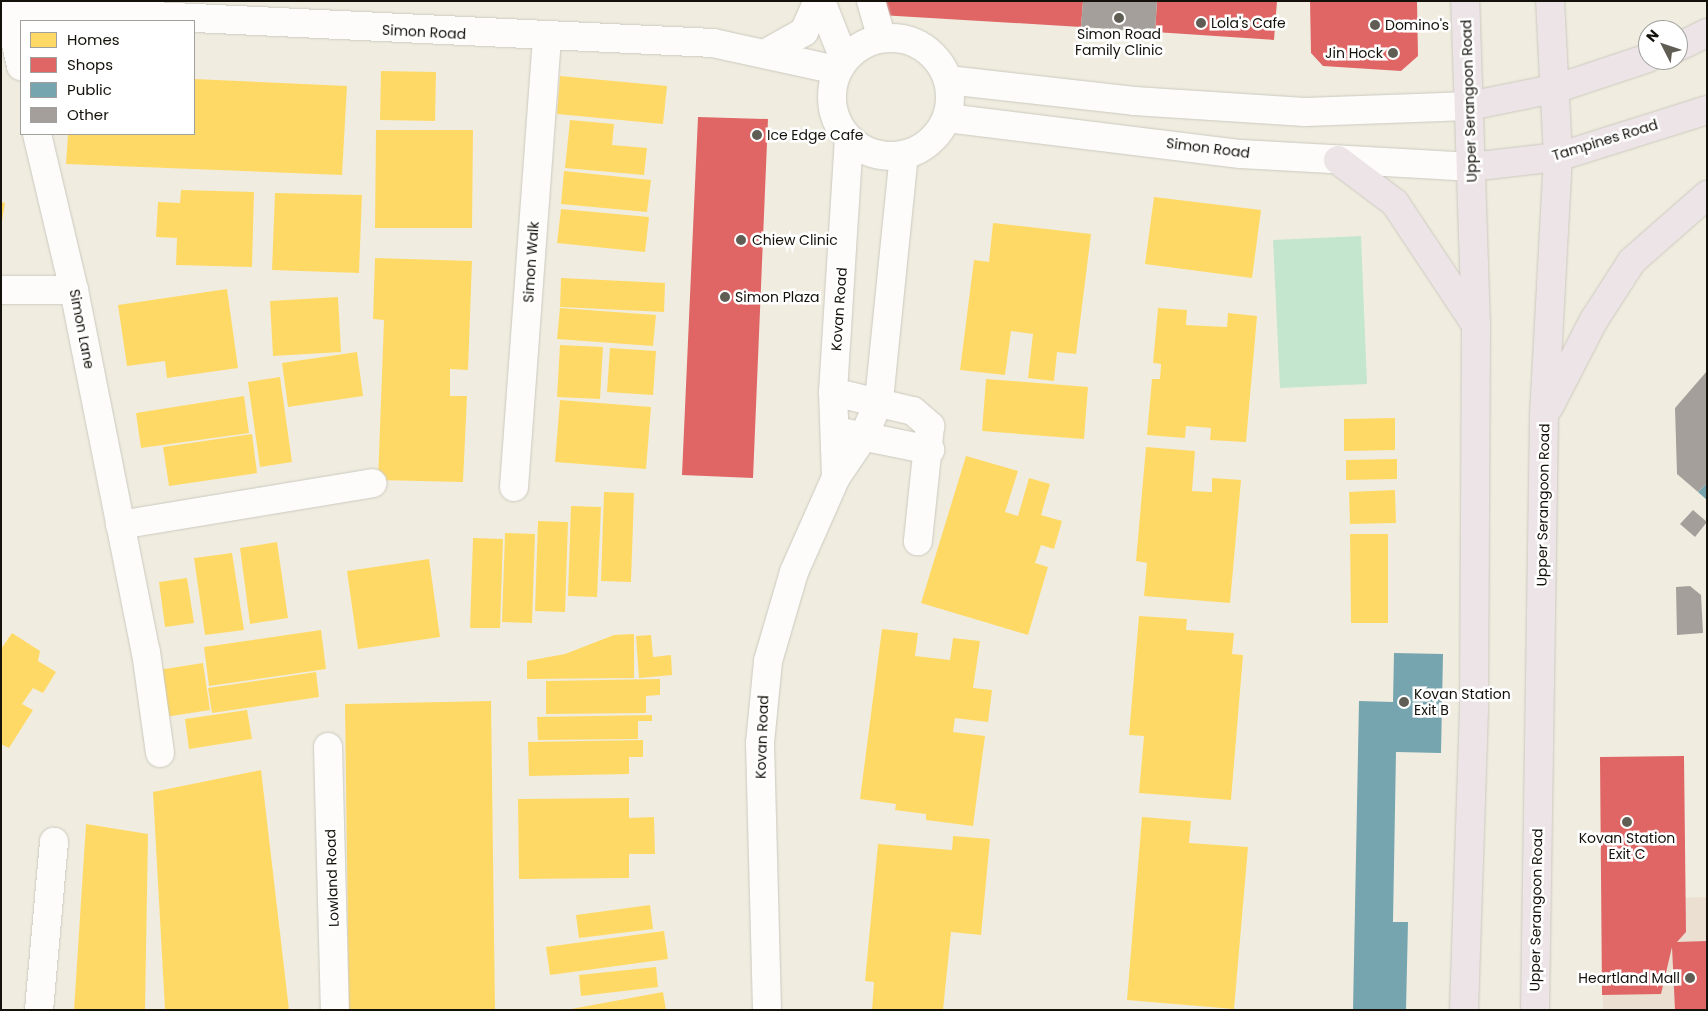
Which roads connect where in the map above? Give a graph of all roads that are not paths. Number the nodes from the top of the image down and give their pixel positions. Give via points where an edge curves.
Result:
1 (819, 1) edge
2 (872, 1) edge
3 (1465, 1) edge
4 (1550, 1) edge
5 (7, 5) edge
6 (1707, 33) edge
7 (881, 37) junction
8 (547, 38) junction
9 (1688, 42) edge
10 (768, 52) junction
11 (1638, 61) edge
12 (20, 62) edge
13 (841, 64) junction
14 (948, 80) junction
15 (1558, 88) junction
16 (1468, 106) junction
17 (1707, 110) edge
18 (947, 118) junction
19 (37, 135) edge
20 (849, 140) junction
21 (904, 155) junction
22 (1558, 157) junction
23 (1338, 160) junction
24 (1471, 167) junction
25 (1707, 195) edge
26 (1, 290) edge
27 (74, 290) junction
28 (1476, 325) junction
29 (833, 392) junction
30 (879, 400) junction
31 (1544, 415) junction
32 (834, 431) junction
33 (864, 436) junction
34 (930, 450) junction
35 (836, 477) junction
36 (373, 483) dead end
37 (514, 487) dead end
38 (120, 525) junction
39 (918, 541) dead end
40 (328, 747) dead end
41 (160, 753) dead end
42 (54, 842) dead end
43 (39, 1010) edge
44 (335, 1010) edge
45 (767, 1010) edge
46 (1464, 1010) edge
47 (1535, 1010) edge

1 - 10 street via 804,32
1 - 13 street
2 - 7 street
3 - 16 main road, Upper Serangoon Road
4 - 15 main road, Upper Serangoon Road
5 - 8 street, Simon Road
5 - 12 street
6 - 9 main road
7 - 13 street
7 - 14 street via 909,39 926,48
8 - 10 street, Simon Road via 659,39
8 - 37 street, Simon Walk
10 - 13 street, Simon Road
11 - 15 main road
13 - 20 street via 832,84 833,115
14 - 16 street via 1134,101 1297,112
14 - 18 street
15 - 16 main road
15 - 22 main road, Upper Serangoon Road
16 - 24 main road, Upper Serangoon Road
17 - 22 main road, Tampines Road
18 - 21 street via 929,143
18 - 23 street, Simon Road via 1241,154
19 - 27 street, Simon Lane
20 - 21 street via 882,156
20 - 29 street, Kovan Road
21 - 30 street, Kovan Road
22 - 24 main road, Tampines Road
22 - 31 main road, Upper Serangoon Road
23 - 24 street, Simon Road
23 - 28 main road via 1395,203
24 - 28 main road, Upper Serangoon Road
25 - 31 main road via 1632,261 1594,320
26 - 27 street
27 - 38 street, Simon Lane
28 - 46 main road, Upper Serangoon Road via 1474,710
29 - 30 street
29 - 32 street, Kovan Road
30 - 33 street, Kovan Road
30 - 34 street via 923,417 930,426
31 - 47 main road, Upper Serangoon Road
32 - 33 street
32 - 35 street, Kovan Road
33 - 34 street
33 - 35 street, Kovan Road
34 - 39 street
35 - 45 street, Kovan Road via 780,613 762,701 760,827
36 - 38 street
38 - 41 street, Simon Lane via 146,652
40 - 44 street, Lowland Road
42 - 43 street

